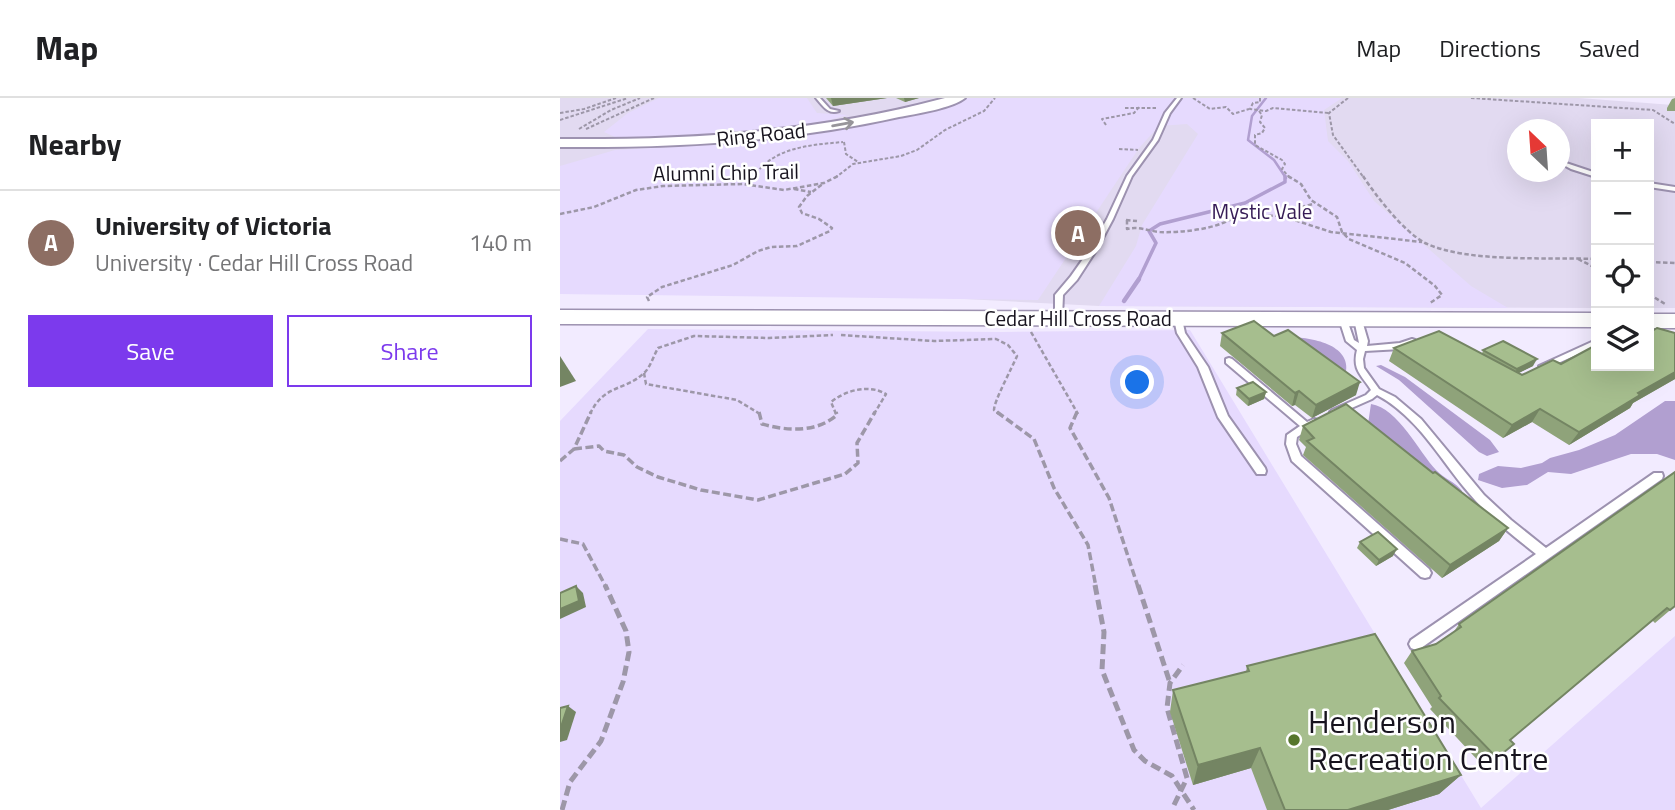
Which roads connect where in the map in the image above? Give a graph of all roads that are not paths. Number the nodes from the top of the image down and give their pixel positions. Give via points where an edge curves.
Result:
1 (818, 98) edge
2 (959, 98) edge
3 (1179, 98) edge
4 (836, 111) dead end
5 (566, 139) edge
6 (654, 144) junction
7 (571, 159) dead end
8 (1570, 165) edge
9 (1591, 173) edge
10 (1654, 185) edge
11 (1675, 189) edge
12 (560, 317) edge
13 (1058, 318) junction
14 (1178, 319) junction
15 (1350, 319) junction
16 (1591, 320) edge
17 (1421, 339) edge
18 (1591, 345) edge
19 (1361, 349) junction
20 (1228, 361) dead end
21 (1537, 370) edge
22 (1376, 391) junction
23 (1306, 426) junction
24 (1261, 471) dead end
25 (1658, 476) dead end
26 (1545, 554) junction
27 (1425, 573) dead end
28 (1416, 644) dead end

1 - 4 lane
6 -> 2 street, Ring Road via 840,125
3 - 13 lane via 1121,191 1087,259 1059,295
5 - 6 street, Ring Road
6 - 7 street
8 - 9 lane
10 - 11 lane
12 - 13 main road, Cedar Hill Cross Road
13 - 14 main road, Cedar Hill Cross Road
14 - 15 main road, Cedar Hill Cross Road
14 - 24 lane via 1223,417
15 - 16 main road, Cedar Hill Cross Road
15 - 19 lane via 1364,341
15 - 19 lane via 1350,341
17 - 19 lane via 1401,346
18 - 21 lane
19 - 22 lane via 1358,368
20 - 23 lane
22 - 23 lane
22 - 26 lane via 1406,407 1472,490
23 - 27 lane via 1292,435 1296,458
25 - 26 lane
26 - 28 lane

